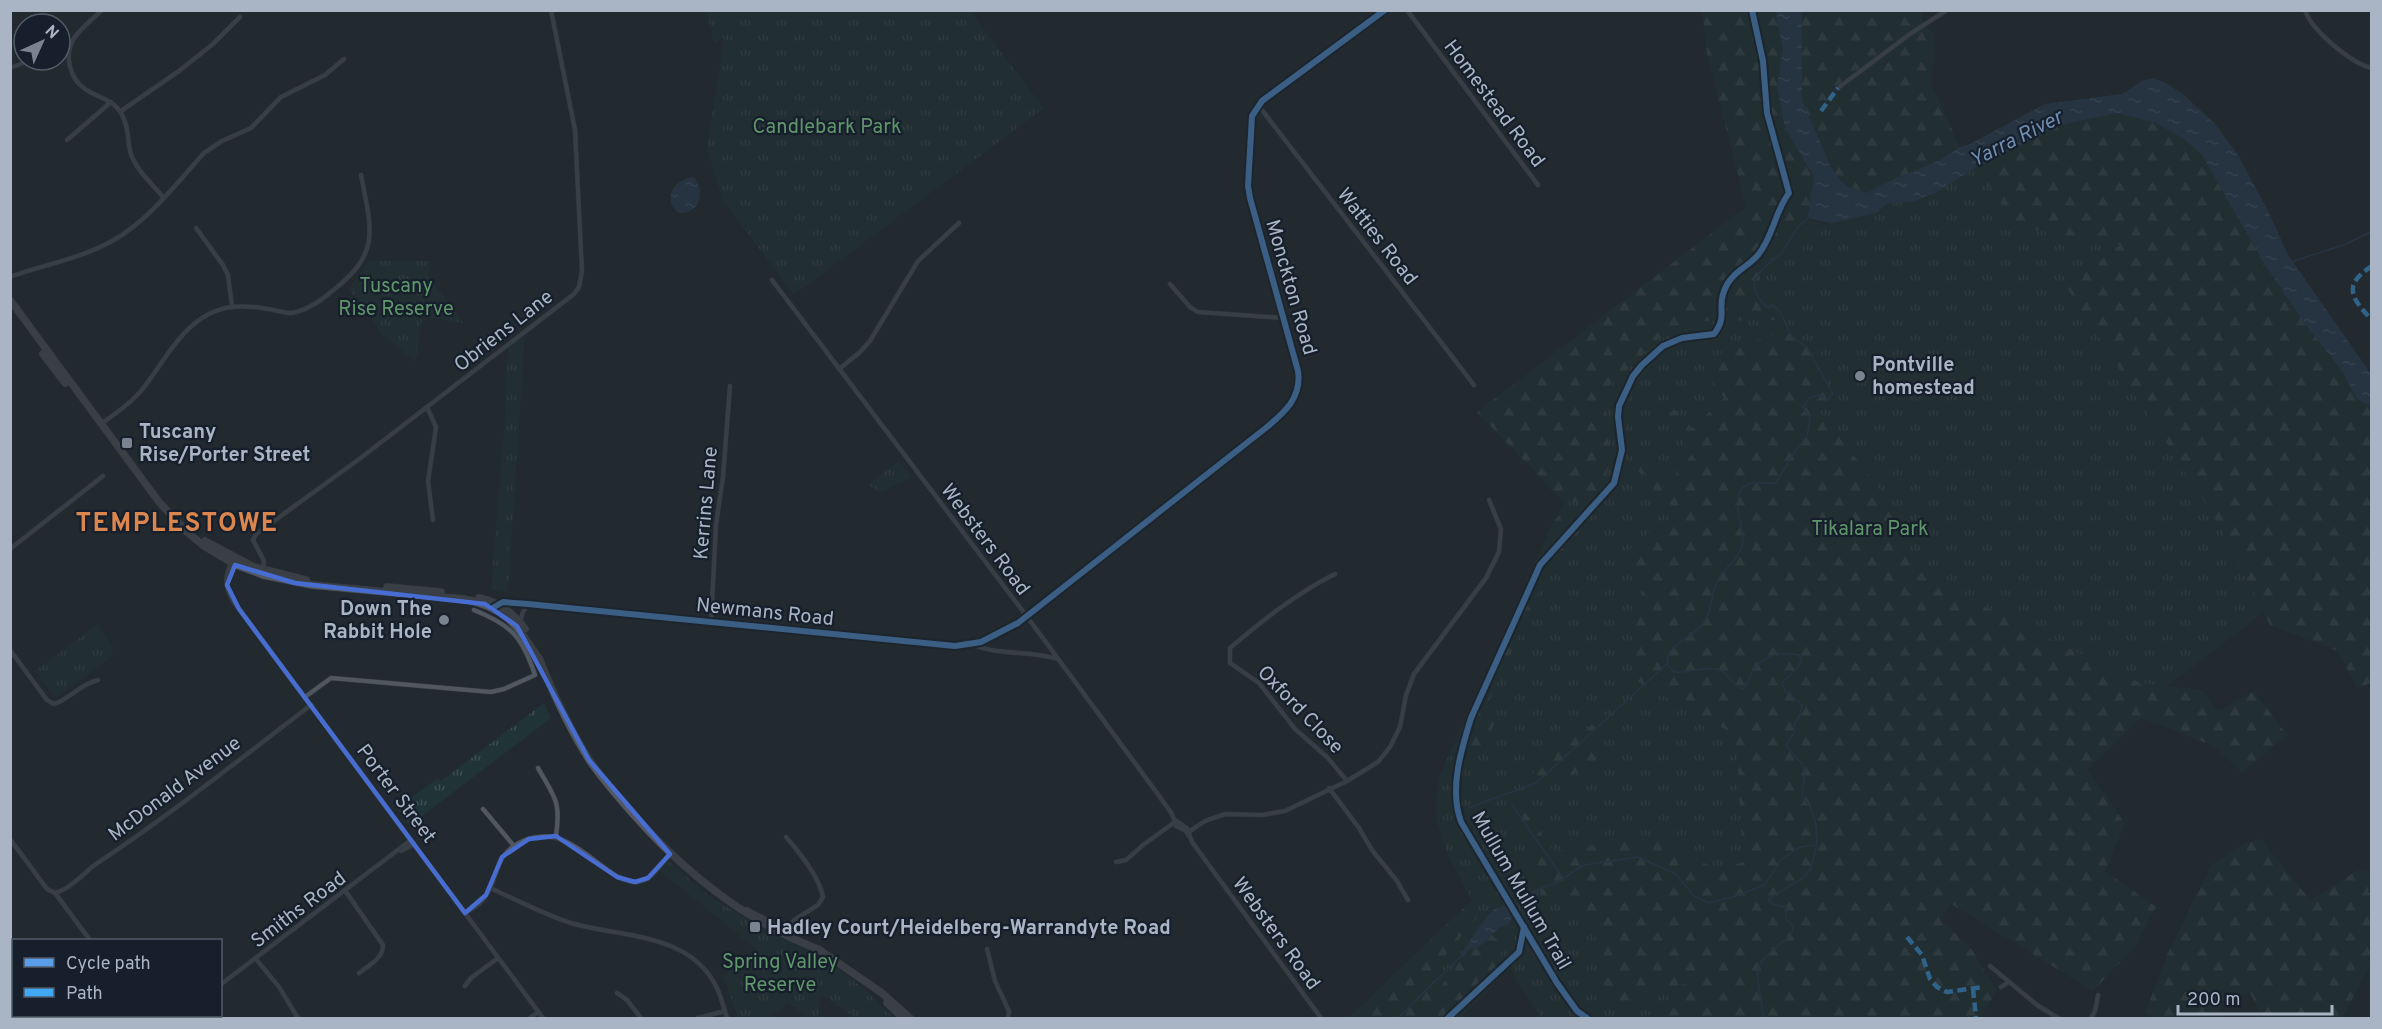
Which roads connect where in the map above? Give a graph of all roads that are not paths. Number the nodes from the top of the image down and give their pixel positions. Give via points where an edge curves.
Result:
1 (102, 10) edge
2 (551, 10) edge
3 (1385, 10) edge
4 (1407, 10) edge
5 (1947, 10) edge
6 (2305, 10) edge
7 (240, 17) dead end
8 (72, 43) edge
9 (344, 59) dead end
10 (2372, 68) edge
11 (72, 72) edge
12 (1838, 88) dead end
13 (111, 102) junction
14 (1258, 105) junction
15 (121, 111) junction
16 (67, 140) dead end
17 (361, 175) dead end
18 (1538, 185) dead end
19 (164, 198) junction
20 (959, 223) dead end
21 (196, 228) dead end
22 (10, 277) edge
23 (772, 280) dead end
24 (1170, 284) dead end
25 (10, 300) edge
26 (232, 306) junction
27 (10, 308) edge
28 (1284, 318) junction
29 (839, 369) junction
30 (1474, 385) dead end
31 (730, 386) dead end
32 (427, 407) junction
33 (90, 409) junction
34 (101, 424) junction
35 (103, 476) dead end
36 (1489, 500) dead end
37 (433, 520) dead end
38 (10, 549) edge
39 (234, 563) junction
40 (263, 573) junction
41 (1335, 574) dead end
42 (528, 604) junction
43 (496, 605) junction
44 (474, 610) dead end
45 (1026, 616) junction
46 (520, 623) junction
47 (711, 623) junction
48 (1048, 644) junction
49 (973, 645) junction
50 (10, 650) edge
51 (1044, 655) junction
52 (1058, 659) junction
53 (540, 660) junction
54 (98, 680) dead end
55 (305, 697) junction
56 (311, 705) junction
57 (538, 768) dead end
58 (1347, 781) junction
59 (1329, 788) junction
60 (483, 810) dead end
61 (1174, 820) junction
62 (1188, 833) junction
63 (556, 836) junction
64 (786, 837) dead end
65 (10, 840) edge
66 (413, 842) junction
67 (514, 846) junction
68 (670, 854) junction
69 (1116, 862) dead end
70 (490, 888) junction
71 (346, 892) junction
72 (55, 893) junction
73 (1408, 900) dead end
74 (465, 913) junction
75 (785, 933) junction
76 (89, 939) edge
77 (987, 950) dead end
78 (498, 958) junction
79 (256, 959) junction
80 (1990, 966) dead end
81 (359, 972) dead end
82 (2009, 982) junction
83 (868, 983) junction
84 (222, 984) edge
85 (465, 986) dead end
86 (2001, 987) dead end
87 (617, 993) dead end
88 (2098, 995) dead end
89 (724, 1011) junction
90 (538, 1012) junction
91 (298, 1018) edge
92 (530, 1018) edge
93 (543, 1018) edge
94 (641, 1018) edge
95 (698, 1018) edge
96 (727, 1018) edge
97 (903, 1018) edge
98 (910, 1018) edge
99 (1008, 1018) edge
100 (1321, 1018) edge
101 (2058, 1018) edge
102 (2091, 1018) edge

1 - 8 street
2 - 32 street, Obriens Lane via 575,130 582,271 579,287
3 - 14 street
4 - 18 street, Homestead Road
5 - 12 street
6 - 10 street via 2327,40
7 - 15 street via 180,71
9 - 19 street via 325,75 281,97 251,128 213,146
11 - 13 street via 78,83
13 - 15 street
13 - 16 street
14 - 28 street, Monckton Road via 1252,116 1249,192
14 - 30 street, Watties Road
15 - 19 street via 132,158
17 - 26 street via 370,225 369,245 359,266 317,303 303,310 289,313
19 - 22 street via 100,248
20 - 29 street via 918,261 870,341
21 - 26 street via 228,275
23 - 29 street, Websters Road
24 - 28 street via 1198,312
25 - 33 main road
26 - 34 street via 209,314 188,329 140,393
27 - 33 main road via 53,369
28 - 45 street, Monckton Road via 1299,379 1297,393 1288,407 1154,518
29 - 45 street, Websters Road
31 - 47 street, Kerrins Lane
32 - 37 street via 436,427 428,481
32 - 40 street, Obriens Lane via 256,534 253,540 264,561
33 - 34 main road
34 - 39 main road via 159,502 187,532
35 - 38 street
36 - 58 street via 1501,529 1499,552 1486,578 1414,674 1400,727 1390,747 1378,762
39 - 40 main road, Newmans Road
39 - 55 street, Porter Street via 227,572 233,602
40 - 43 main road, Newmans Road via 295,583
41 - 58 street, Oxford Close via 1302,592 1262,622 1230,648 1229,657 1230,663 1259,683 1295,729
42 - 43 street, Newmans Road
42 - 46 street
42 - 47 street, Newmans Road
43 - 46 main road
43 - 53 main road via 518,626
44 - 55 street via 511,630 534,675 491,692 331,678
45 - 48 street, Websters Road
45 - 49 street, Newmans Road via 1000,634
46 - 53 main road
47 - 49 street, Newmans Road via 947,646
48 - 51 street
48 - 52 street, Websters Road
49 - 51 street, Newmans Road
50 - 54 street via 54,704
51 - 52 street, Newmans Road
52 - 61 street, Websters Road
53 - 68 main road via 590,760
55 - 56 street, Porter Street
56 - 66 street, Porter Street
56 - 72 street, McDonald Avenue via 149,829
57 - 63 street via 557,801
58 - 59 street
59 - 62 street via 1285,811 1219,816
59 - 73 street
60 - 67 street
61 - 62 street, Websters Road
61 - 69 street via 1126,860
62 - 100 street, Websters Road
63 - 67 street via 529,839
63 - 68 street via 577,846 617,877 635,882 648,878
64 - 75 street via 804,858 823,897 818,905 794,920
65 - 72 street via 47,889
66 - 71 street, Smiths Road
66 - 74 street, Porter Street
67 - 70 street via 502,857
68 - 75 main road via 729,902 763,925
70 - 74 street via 480,904
70 - 89 street via 572,923 677,947 705,969 717,987
71 - 79 street, Smiths Road
71 - 81 street via 383,945 379,957
72 - 76 street
74 - 78 street, Porter Street
75 - 83 main road via 820,950
77 - 99 street via 1009,1011
78 - 85 street
78 - 90 street, Porter Street
79 - 84 street, Smiths Road
79 - 91 street
80 - 82 street
82 - 86 street
82 - 101 street
83 - 97 main road
83 - 98 main road
87 - 94 street
88 - 102 street
89 - 95 street
89 - 96 street
90 - 92 street
90 - 93 street, Porter Street

